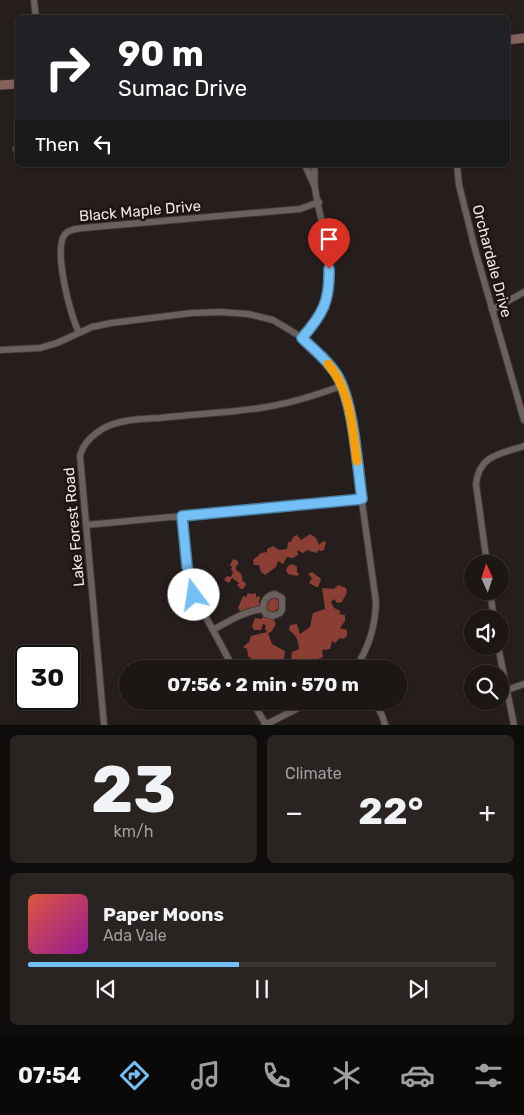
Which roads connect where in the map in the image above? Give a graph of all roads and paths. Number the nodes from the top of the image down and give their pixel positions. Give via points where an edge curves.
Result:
1 (34, 0) edge
2 (36, 15) edge
3 (524, 38) edge
4 (510, 40) edge
5 (15, 84) edge
6 (0, 86) edge
7 (306, 167) edge
8 (314, 167) edge
9 (457, 167) edge
10 (315, 188) junction
11 (319, 202) junction
12 (524, 292) edge
13 (492, 310) junction
14 (79, 332) junction
15 (302, 338) junction
16 (0, 350) edge
17 (341, 386) junction
18 (524, 420) edge
19 (524, 446) edge
20 (362, 499) junction
21 (182, 516) junction
22 (86, 525) junction
23 (485, 555) edge
24 (262, 609) dead end
25 (213, 630) junction
26 (229, 660) edge
27 (360, 660) edge
28 (524, 684) edge
29 (509, 689) edge
30 (509, 700) edge
31 (257, 710) edge
32 (295, 710) edge
33 (379, 710) edge
34 (104, 725) edge
35 (266, 725) edge
36 (385, 725) edge
37 (514, 725) edge

1 - 2 street
3 - 4 main road
5 - 6 main road
7 - 10 street
8 - 10 street
9 - 13 street, Orchardale Drive via 463,202
10 - 11 street
11 - 14 street, Black Maple Drive via 300,209 73,229 62,240 62,264 69,308
11 - 15 street via 330,285 318,319
12 - 13 street
13 - 18 street, Orchardale Drive
14 - 15 street via 111,323 221,312 273,320
14 - 16 street via 40,348
15 - 17 street via 336,374
17 - 20 street via 348,402
17 - 22 street, Lake Forest Road via 287,404 132,420 105,428 87,440 81,450
19 - 23 street via 484,462 477,473
20 - 21 street
20 - 27 street via 376,602 375,623
21 - 22 street
21 - 25 street via 194,595
22 - 34 street, Lake Forest Road
24 - 25 street via 232,619
25 - 26 street
28 - 29 street
30 - 37 street
31 - 35 street
32 - 35 street
33 - 36 street

